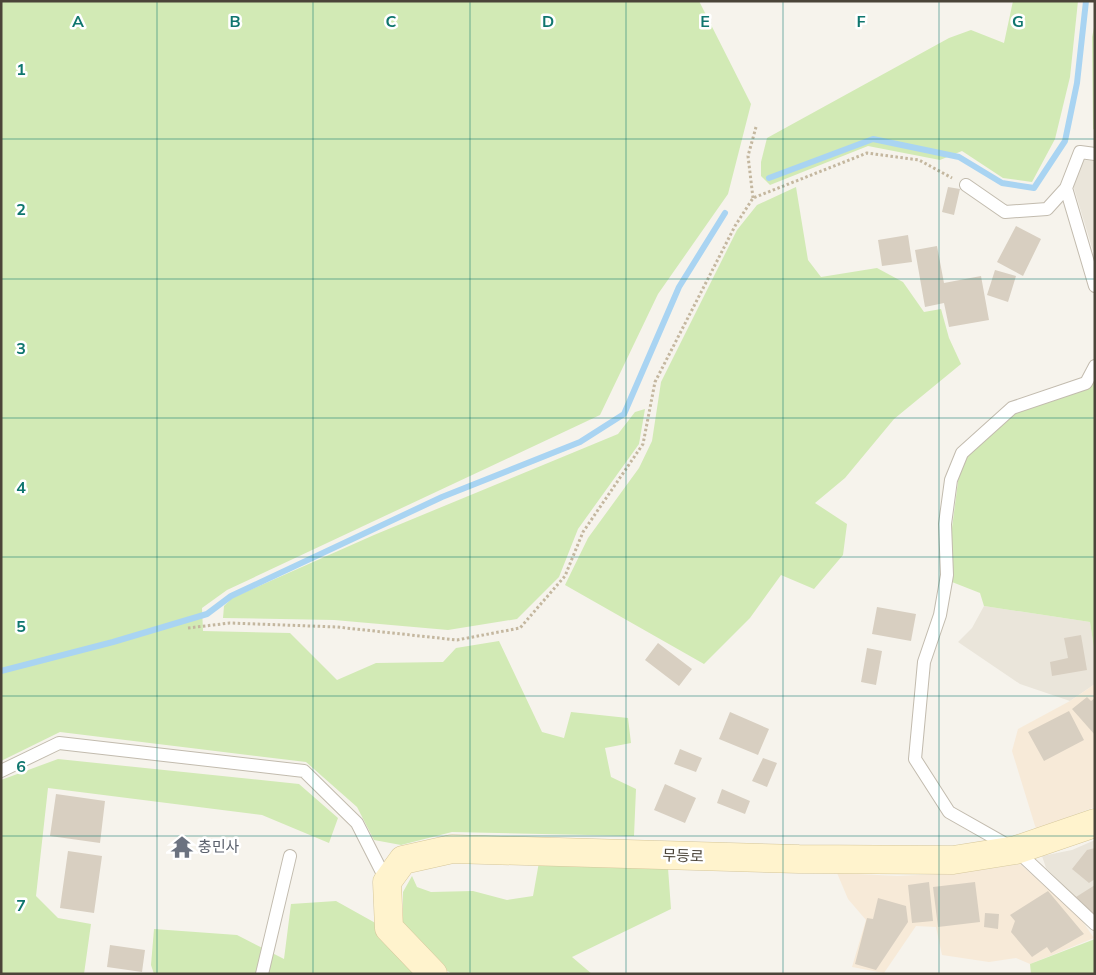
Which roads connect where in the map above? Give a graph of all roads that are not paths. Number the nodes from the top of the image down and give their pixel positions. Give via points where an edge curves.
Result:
1 (1095, 154) edge
2 (966, 185) road end
3 (1066, 188) junction
4 (1095, 286) edge
5 (1095, 366) edge
6 (1, 771) edge
7 (1095, 823) edge
8 (1016, 850) junction
9 (290, 856) dead end
10 (387, 882) junction
11 (1095, 924) edge
12 (262, 974) edge
13 (433, 974) edge

1 - 3 lane via 1080,152
2 - 3 lane via 1005,212 1047,209
3 - 4 lane
5 - 8 lane via 1086,384 1012,408 962,452 951,480 945,524 947,575 940,615 924,662 915,759 949,812
6 - 10 lane via 59,744 304,771 357,823
7 - 8 main road, 무등로
8 - 10 main road, 무등로 via 944,860 452,849 403,860
8 - 11 lane
9 - 12 lane
10 - 13 main road via 389,928

